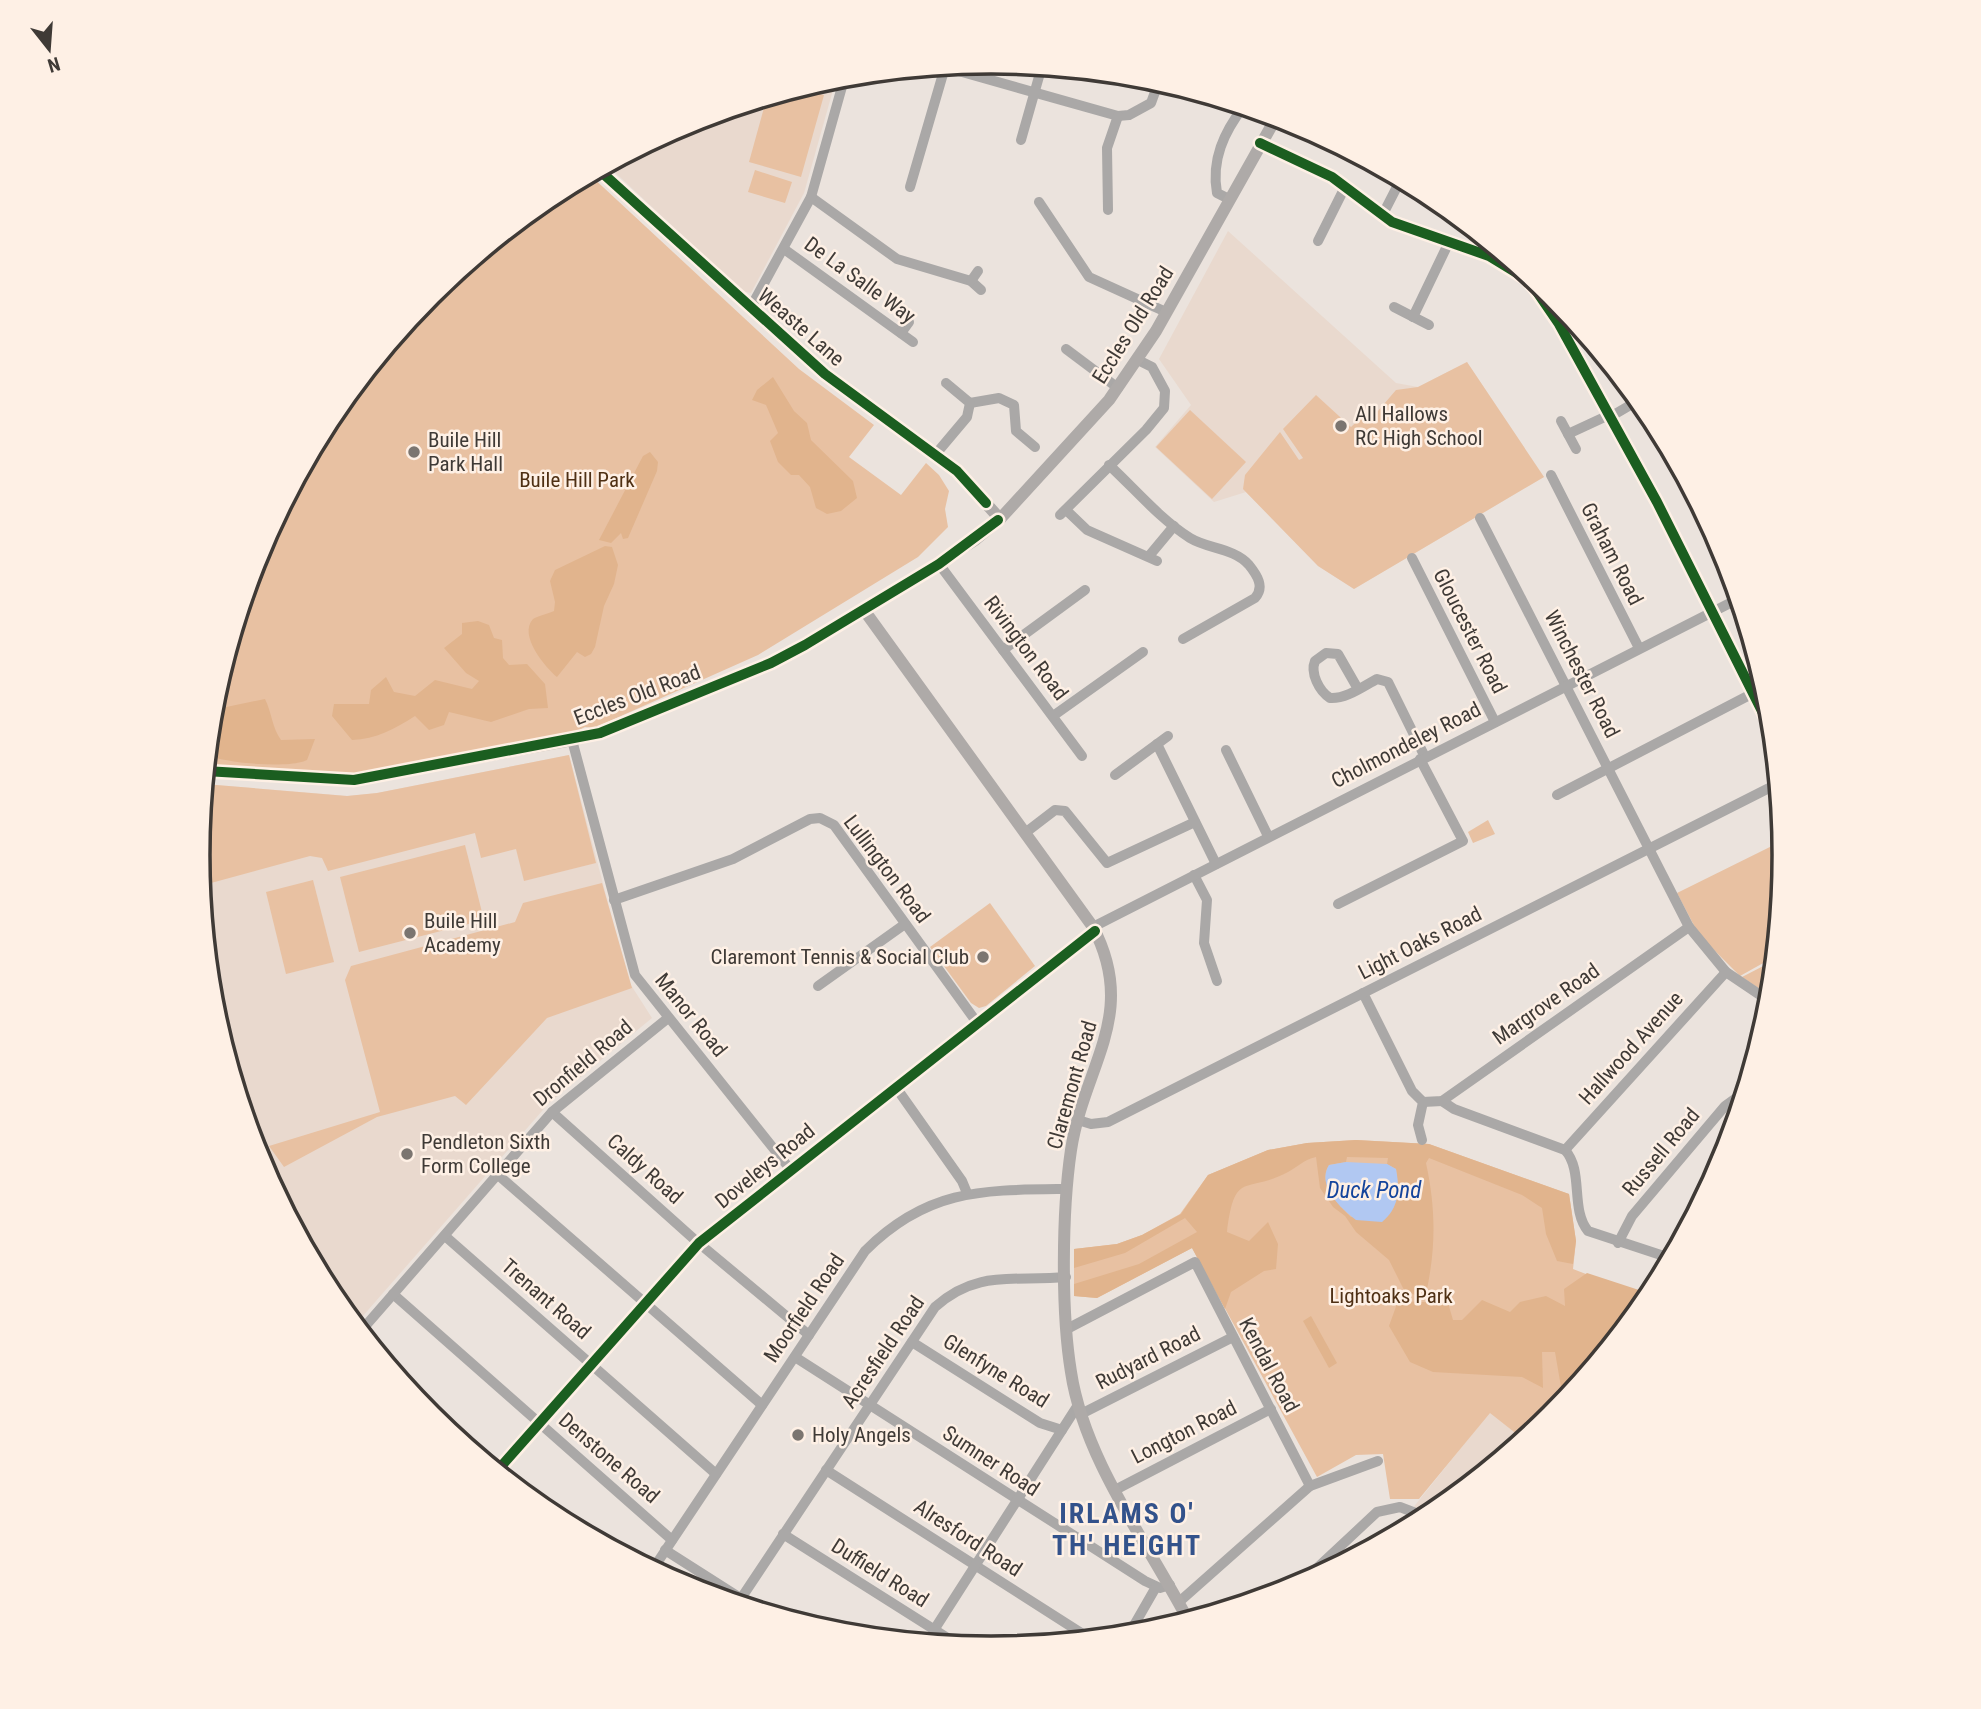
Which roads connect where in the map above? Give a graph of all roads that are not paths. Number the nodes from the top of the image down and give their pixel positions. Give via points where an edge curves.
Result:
1 (970, 74) edge
2 (941, 75) edge
3 (1040, 75) edge
4 (842, 88) edge
5 (1035, 92) junction
6 (1155, 92) edge
7 (1239, 114) edge
8 (1118, 116) junction
9 (1271, 126) edge
10 (1021, 140) dead end
11 (1260, 143) junction
12 (605, 175) edge
13 (910, 187) dead end
14 (1345, 187) junction
15 (1397, 188) edge
16 (811, 197) junction
17 (1229, 199) junction
18 (1039, 202) dead end
19 (1108, 211) dead end
20 (1382, 216) junction
21 (1318, 241) dead end
22 (1450, 242) junction
23 (784, 249) junction
24 (1483, 249) edge
25 (978, 271) dead end
26 (971, 281) junction
27 (981, 290) dead end
28 (1394, 307) dead end
29 (1548, 308) edge
30 (750, 309) junction
31 (1166, 312) junction
32 (1413, 317) junction
33 (909, 322) dead end
34 (1561, 322) edge
35 (1559, 324) junction
36 (1429, 325) dead end
37 (901, 333) junction
38 (913, 342) dead end
39 (1066, 349) dead end
40 (1138, 360) junction
41 (946, 383) dead end
42 (1118, 388) junction
43 (970, 404) junction
44 (1629, 406) edge
45 (1610, 416) junction
46 (1561, 421) dead end
47 (1568, 434) junction
48 (1035, 447) dead end
49 (1576, 449) dead end
50 (935, 455) junction
51 (1109, 465) junction
52 (1551, 475) dead end
53 (1480, 518) dead end
54 (1000, 519) junction
55 (1174, 526) junction
56 (1412, 558) dead end
57 (939, 564) junction
58 (1085, 590) dead end
59 (1730, 603) edge
60 (864, 610) junction
61 (1711, 612) junction
62 (1183, 639) dead end
63 (1639, 648) junction
64 (1003, 650) junction
65 (1143, 652) dead end
66 (1566, 686) junction
67 (1358, 689) junction
68 (1753, 693) junction
69 (1755, 697) edge
70 (1053, 716) junction
71 (1495, 722) junction
72 (1168, 737) dead end
73 (572, 740) junction
74 (1157, 744) junction
75 (1226, 750) dead end
76 (1082, 755) dead end
77 (1423, 758) junction
78 (1608, 766) junction
79 (214, 772) edge
80 (1115, 775) dead end
81 (1769, 788) edge
82 (1556, 794) dead end
83 (1195, 822) junction
84 (1025, 833) junction
85 (1268, 836) junction
86 (1648, 849) junction
87 (1216, 864) junction
88 (1194, 875) junction
89 (614, 901) junction
90 (1338, 904) dead end
91 (905, 923) junction
92 (1689, 927) junction
93 (1094, 929) junction
94 (1726, 972) junction
95 (1217, 981) dead end
96 (818, 986) dead end
97 (1363, 993) junction
98 (1758, 994) edge
99 (668, 1018) junction
100 (978, 1024) junction
101 (895, 1086) junction
102 (1442, 1101) junction
103 (1731, 1101) edge
104 (1423, 1102) junction
105 (552, 1112) junction
106 (1078, 1120) junction
107 (1422, 1140) dead end
108 (1565, 1150) junction
109 (790, 1169) junction
110 (498, 1174) junction
111 (1067, 1189) junction
112 (967, 1193) junction
113 (445, 1236) junction
114 (699, 1243) junction
115 (1618, 1243) junction
116 (1661, 1255) edge
117 (1066, 1278) junction
118 (393, 1294) junction
119 (645, 1304) junction
120 (367, 1324) edge
121 (1067, 1329) junction
122 (809, 1335) junction
123 (1233, 1337) junction
124 (912, 1342) junction
125 (795, 1357) junction
126 (591, 1365) junction
127 (762, 1405) junction
128 (869, 1406) junction
129 (1080, 1409) junction
130 (1271, 1409) junction
131 (538, 1422) junction
132 (1062, 1430) junction
133 (1378, 1461) dead end
134 (503, 1464) edge
135 (826, 1470) junction
136 (716, 1475) junction
137 (1310, 1486) junction
138 (1115, 1490) junction
139 (1017, 1501) junction
140 (1412, 1512) edge
141 (783, 1534) junction
142 (673, 1540) junction
143 (665, 1550) junction
144 (1326, 1559) edge
145 (658, 1561) edge
146 (976, 1566) junction
147 (716, 1585) edge
148 (1170, 1585) junction
149 (1156, 1587) junction
150 (743, 1595) edge
151 (1179, 1602) junction
152 (1184, 1611) edge
153 (1136, 1621) edge
154 (934, 1630) junction
155 (1077, 1630) edge
156 (941, 1634) edge

1 - 5 street
2 - 13 street
3 - 5 street
4 - 16 street
5 - 8 street
5 - 10 street
6 - 8 street via 1151,103
7 - 17 street via 1217,160 1217,193
8 - 19 street via 1107,148
9 - 11 main road, Eccles Old Road
11 - 14 street
11 - 17 main road, Eccles Old Road
12 - 30 main road, Weaste Lane
14 - 20 street
14 - 21 street
15 - 20 street
16 - 23 street
16 - 26 street via 897,259
17 - 31 main road, Eccles Old Road
18 - 31 street via 1089,277
20 - 22 street
22 - 24 street
22 - 32 street
23 - 30 street
23 - 37 street, De La Salle Way
25 - 26 street
26 - 27 street
28 - 32 street
29 - 35 street
30 - 50 main road, Weaste Lane via 825,374
31 - 40 main road, Eccles Old Road
32 - 36 street
33 - 37 street
34 - 35 street
35 - 45 street
37 - 38 street, De La Salle Way
39 - 42 street
40 - 42 main road, Eccles Old Road
40 - 51 street via 1152,367 1165,391 1164,408
41 - 43 street
42 - 54 main road, Eccles Old Road
43 - 48 street via 999,398 1014,405 1016,431
43 - 50 street via 967,417
44 - 45 street
45 - 47 street
45 - 61 street
46 - 47 street
47 - 49 street
50 - 54 main road, Weaste Lane via 957,471
51 - 55 street
51 - 55 street via 1063,513 1087,530 1153,559
52 - 63 street, Graham Road
53 - 66 street, Winchester Road
54 - 57 main road, Eccles Old Road
55 - 62 street via 1194,540 1243,559 1261,586 1255,598
56 - 71 street, Gloucester Road
57 - 60 main road, Eccles Old Road
57 - 64 street, Rivington Road
58 - 64 street
59 - 61 street, Cholmondeley Road
60 - 73 main road, Eccles Old Road via 771,663 617,727
60 - 84 main road, Claremont Road
61 - 63 street, Cholmondeley Road
61 - 68 street
63 - 66 street, Cholmondeley Road
64 - 70 street, Rivington Road
65 - 70 street
66 - 71 street, Cholmondeley Road
66 - 78 street, Winchester Road
67 - 67 street via 1338,698 1326,696 1313,673 1318,657 1338,654
67 - 77 street via 1377,679 1388,682
68 - 69 street
68 - 78 street
70 - 76 street, Rivington Road
71 - 77 street, Cholmondeley Road
72 - 74 street
73 - 79 main road, Eccles Old Road via 354,780
73 - 89 street, Manor Road
74 - 80 street
74 - 83 street
75 - 85 street
77 - 85 street, Cholmondeley Road
77 - 90 street via 1463,841
78 - 82 street
78 - 86 street, Winchester Road
81 - 86 street, Light Oaks Road
83 - 84 street via 1107,863 1061,809
83 - 87 street
84 - 93 main road, Claremont Road
85 - 87 street, Cholmondeley Road
86 - 92 street, Winchester Road
86 - 97 street, Light Oaks Road
87 - 88 street, Cholmondeley Road
88 - 93 street, Cholmondeley Road
88 - 95 street via 1207,900 1204,943
89 - 91 street, Lullington Road via 715,866 805,821 820,818 834,825
89 - 99 street, Manor Road via 635,975
91 - 96 street
91 - 100 street, Lullington Road
92 - 94 street, Winchester Road
92 - 102 street, Margrove Road
93 - 100 street, Doveleys Road
93 - 106 main road, Claremont Road via 1110,976 1112,1008
94 - 98 street, Winchester Road
94 - 108 street, Hallwood Avenue
97 - 104 street via 1412,1091
97 - 106 street, Light Oaks Road via 1108,1122
99 - 105 street, Dronfield Road
99 - 109 street, Manor Road
100 - 101 street, Doveleys Road
101 - 109 street, Doveleys Road
101 - 112 street
102 - 104 street
102 - 108 street
103 - 115 street, Russell Road via 1632,1216
104 - 107 street via 1418,1125
105 - 110 street, Dronfield Road
105 - 114 street, Caldy Road
106 - 111 main road, Claremont Road
108 - 115 street via 1571,1159 1583,1225
109 - 114 street, Doveleys Road
110 - 113 street, Dronfield Road
110 - 119 street
111 - 112 street, Moorfield Road
111 - 117 main road, Claremont Road
112 - 122 street, Moorfield Road via 939,1200 882,1235 865,1251
113 - 118 street, Dronfield Road
113 - 126 street, Trenant Road
114 - 119 street, Doveleys Road
114 - 122 street, Caldy Road
115 - 116 street
117 - 121 main road, Claremont Road
117 - 124 street, Acresfield Road via 985,1279 964,1287 935,1307
118 - 120 street, Dronfield Road
118 - 131 street, Denstone Road
119 - 126 street, Doveleys Road
119 - 127 street
121 - 123 street, Kendal Road via 1195,1262
121 - 129 main road, Claremont Road
122 - 125 street, Moorfield Road
123 - 129 street, Rudyard Road
123 - 130 street, Kendal Road
124 - 128 street, Acresfield Road
124 - 132 street, Glenfyne Road via 1040,1423
125 - 127 street, Moorfield Road
125 - 128 street, Sumner Road
126 - 131 street, Doveleys Road
126 - 136 street, Trenant Road
127 - 136 street, Moorfield Road
128 - 135 street, Acresfield Road
128 - 139 street, Sumner Road
129 - 132 street
129 - 138 main road, Claremont Road
130 - 137 street, Kendal Road
130 - 138 street, Longton Road
131 - 134 street, Doveleys Road
131 - 142 street, Denstone Road
132 - 139 street
133 - 137 street
135 - 141 street, Acresfield Road
135 - 146 street, Alresford Road
136 - 142 street, Moorfield Road
137 - 151 street
138 - 148 main road, Claremont Road
139 - 146 street
139 - 149 street, Sumner Road
140 - 144 street via 1400,1507 1377,1512
141 - 150 street, Acresfield Road
141 - 154 street, Duffield Road
142 - 143 street, Moorfield Road
143 - 145 street, Moorfield Road
143 - 147 street
146 - 154 street
146 - 155 street, Alresford Road
148 - 149 street
148 - 151 main road, Claremont Road
149 - 153 street
151 - 152 main road, Claremont Road
154 - 156 street, Duffield Road

